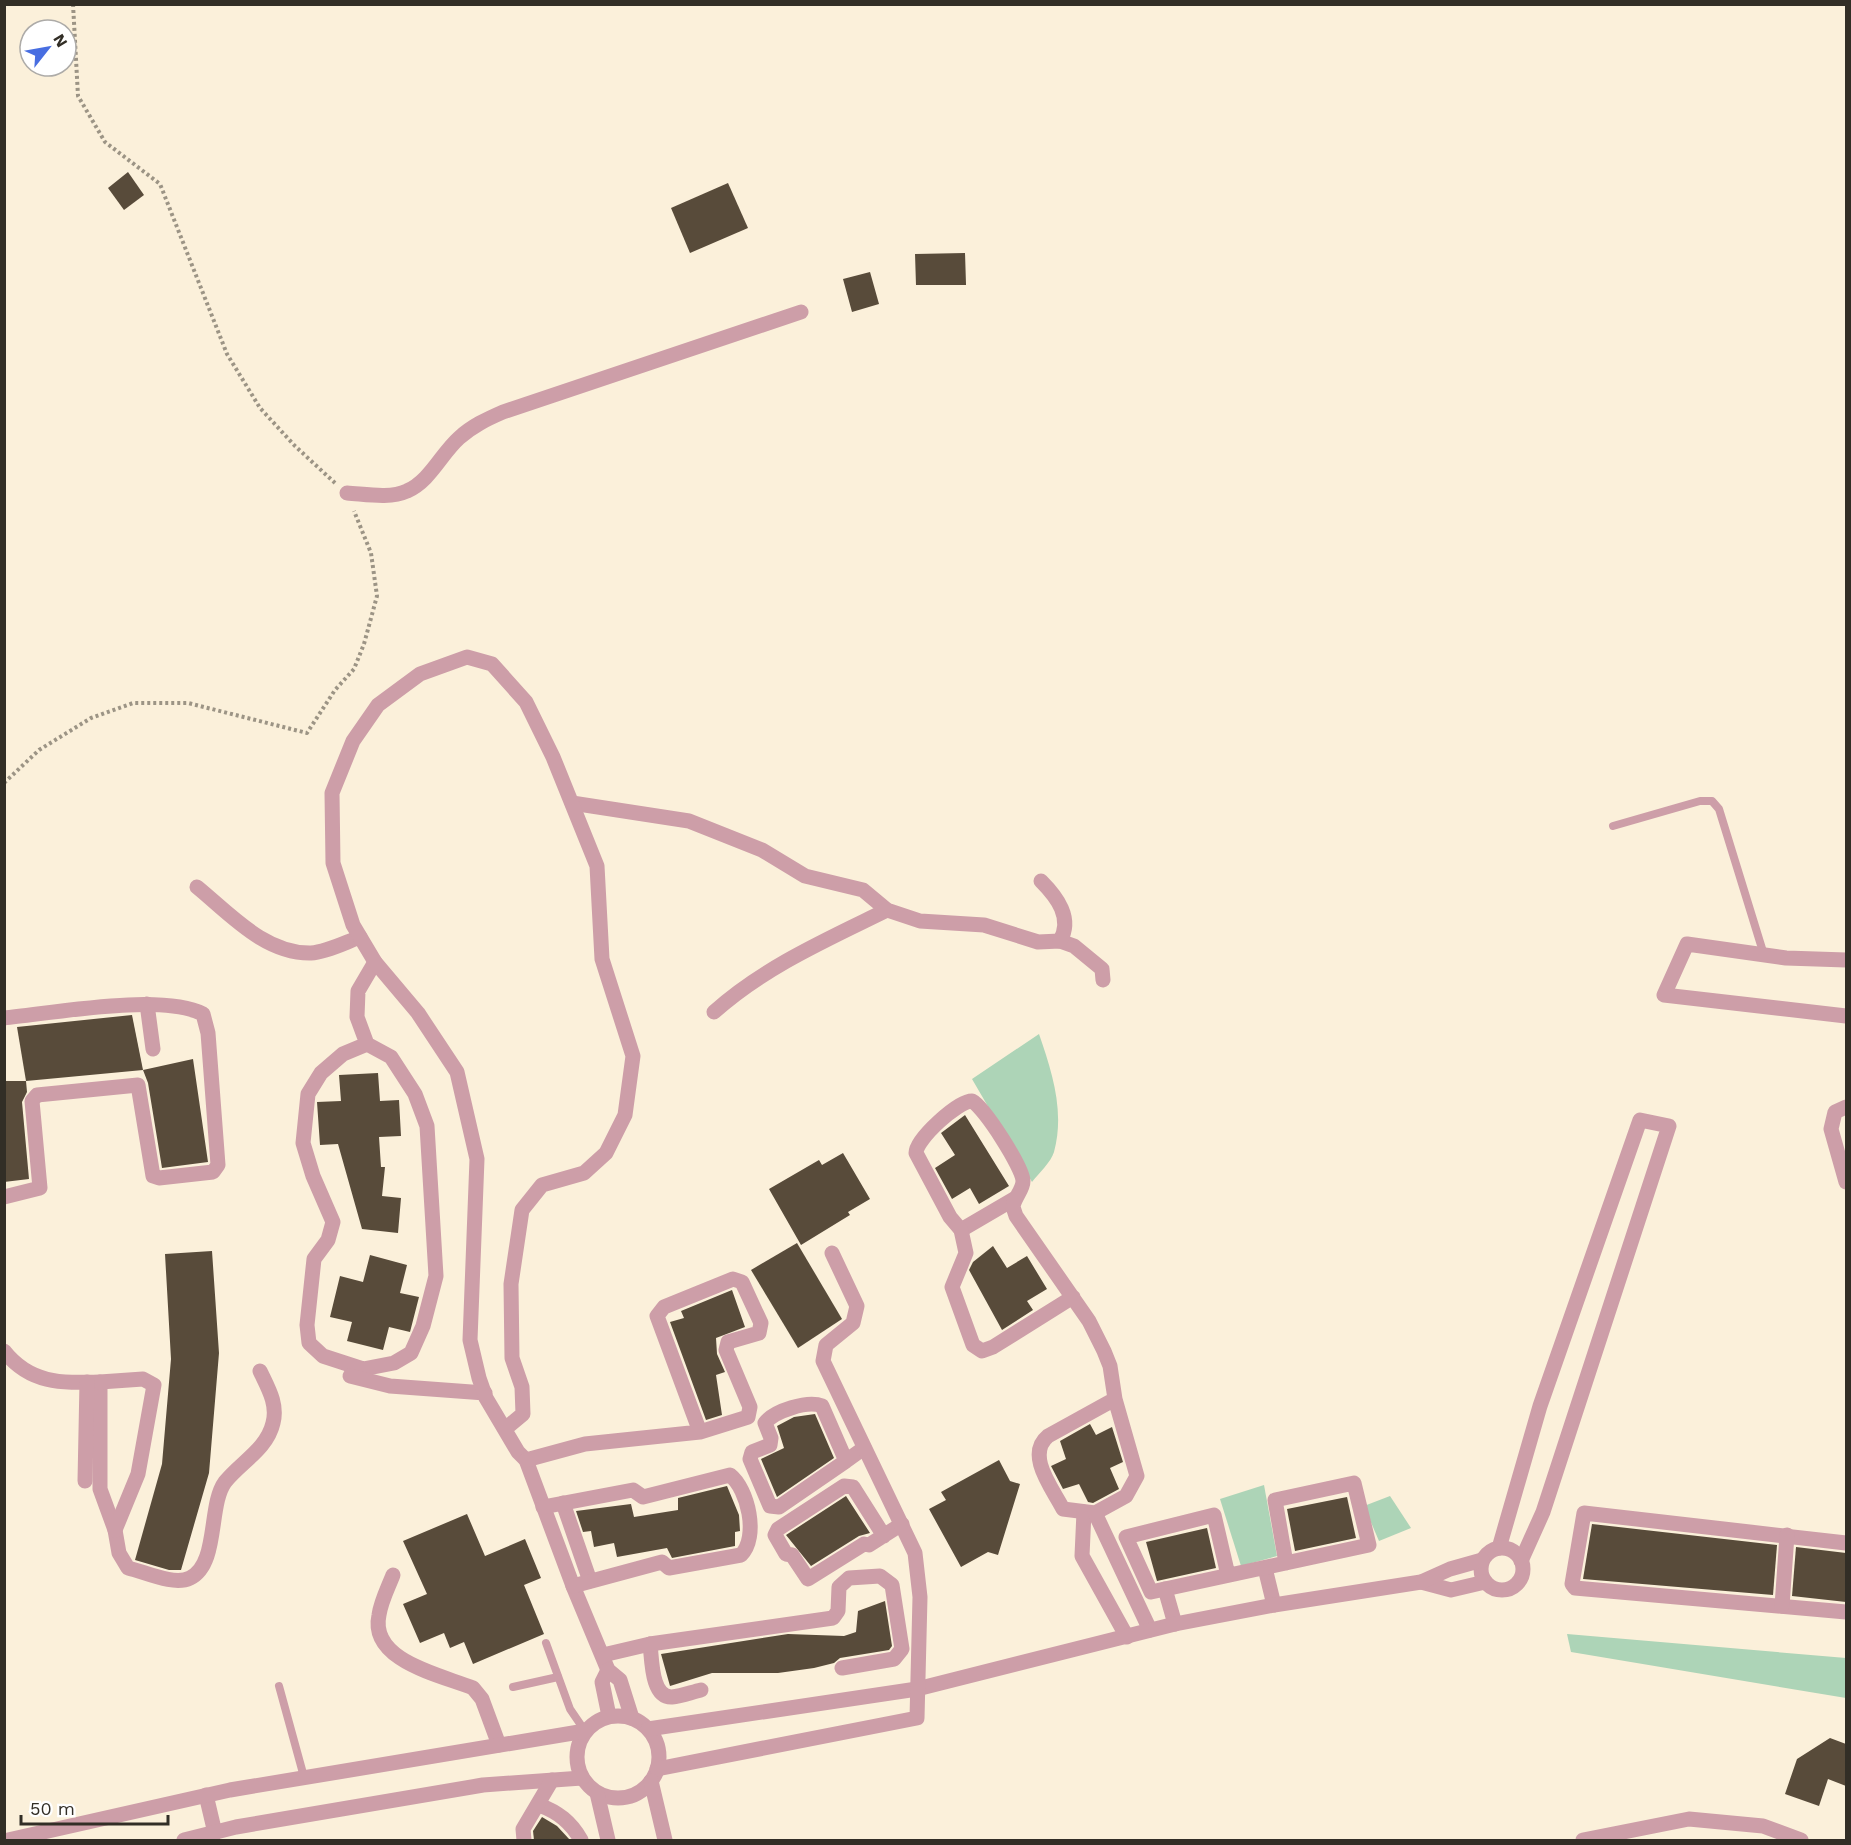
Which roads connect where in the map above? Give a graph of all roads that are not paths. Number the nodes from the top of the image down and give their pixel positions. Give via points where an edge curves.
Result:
1 (801, 312) dead end
2 (347, 493) road end
3 (572, 803) junction
4 (1613, 826) dead end
5 (1041, 881) dead end
6 (197, 887) dead end
7 (887, 910) junction
8 (360, 938) junction
9 (1060, 941) junction
10 (1764, 955) junction
11 (1846, 960) edge
12 (375, 962) junction
13 (1103, 980) dead end
14 (147, 1004) junction
15 (714, 1012) dead end
16 (1846, 1016) edge
17 (4, 1018) edge
18 (367, 1044) junction
19 (153, 1049) dead end
20 (1846, 1107) edge
21 (1846, 1182) edge
22 (4, 1197) edge
23 (1014, 1199) junction
24 (961, 1230) junction
25 (832, 1253) dead end
26 (1072, 1297) junction
27 (4, 1351) edge
28 (260, 1371) dead end
29 (350, 1376) dead end
30 (93, 1382) junction
31 (485, 1394) junction
32 (1115, 1399) junction
33 (505, 1429) junction
34 (700, 1432) junction
35 (864, 1448) junction
36 (526, 1460) junction
37 (846, 1461) junction
38 (85, 1481) dead end
39 (562, 1503) junction
40 (543, 1508) junction
41 (1089, 1513) junction
42 (902, 1524) junction
43 (115, 1530) junction
44 (1787, 1535) junction
45 (884, 1536) junction
46 (1846, 1543) edge
47 (1499, 1548) junction
48 (1482, 1560) junction
49 (1521, 1561) junction
50 (1286, 1563) junction
51 (1265, 1568) junction
52 (393, 1575) dead end
53 (1228, 1575) junction
54 (590, 1581) junction
55 (1485, 1581) junction
56 (1421, 1582) junction
57 (573, 1586) junction
58 (1165, 1589) junction
59 (1274, 1605) junction
60 (1782, 1606) junction
61 (1846, 1612) edge
62 (1175, 1624) junction
63 (1150, 1630) junction
64 (1126, 1637) junction
65 (546, 1643) dead end
66 (650, 1644) junction
67 (603, 1655) junction
68 (842, 1668) dead end
69 (608, 1670) junction
70 (558, 1677) junction
71 (279, 1686) dead end
72 (513, 1687) dead end
73 (917, 1689) junction
74 (701, 1690) dead end
75 (609, 1716) junction
76 (632, 1718) junction
77 (648, 1729) junction
78 (585, 1731) junction
79 (499, 1744) junction
80 (654, 1775) junction
81 (304, 1777) junction
82 (582, 1778) junction
83 (552, 1780) junction
84 (597, 1793) junction
85 (206, 1795) junction
86 (539, 1805) junction
87 (214, 1833) junction
88 (8, 1840) edge
89 (184, 1840) edge
90 (524, 1840) edge
91 (581, 1840) edge
92 (608, 1840) edge
93 (665, 1840) edge
94 (1583, 1840) edge
95 (1801, 1840) edge

1 - 2 street via 488,418 459,438 424,479 406,491 390,495
3 - 7 street via 689,820 762,850 805,876 862,890
3 - 8 street via 526,702 492,664 468,657 420,674 378,705 352,741 332,793 333,863
3 - 33 street via 597,866 602,959 633,1056 625,1115 606,1154 584,1173 542,1185 522,1210 511,1284 513,1358 525,1405 523,1414
4 - 10 lane via 1712,801 1719,809
5 - 9 street via 1056,896 1064,914 1065,931
6 - 8 street via 260,940 313,953
7 - 9 street via 920,921 984,924 1038,942
7 - 15 street via 801,952
8 - 12 street
9 - 13 street via 1074,946 1102,969
10 - 11 street
10 - 16 street via 1687,944 1664,995
12 - 18 street via 357,991 357,1017
12 - 31 street via 418,1013 457,1072 477,1159 470,1341
14 - 17 street
14 - 19 street
14 - 22 street via 190,1007 203,1014 208,1033 216,1169 153,1176 138,1085 37,1095 32,1101 40,1188
18 - 18 street via 391,1057 415,1095 427,1126 436,1276 423,1326 411,1353 394,1364 363,1369 323,1356 309,1343 307,1325 314,1258 328,1240 333,1222 303,1143 308,1094 321,1073 343,1054
20 - 21 street via 1835,1112 1831,1129
23 - 24 street
23 - 24 street via 1022,1188 1022,1174 983,1108 972,1101 960,1103 919,1142 916,1153
23 - 26 street via 1016,1216
24 - 26 street via 966,1253 952,1287 977,1349 993,1347
25 - 35 street via 857,1306 853,1323 826,1345 824,1361
26 - 32 street via 1089,1321 1110,1366
27 - 30 street via 26,1373 42,1380
28 - 43 street via 274,1399 274,1421 267,1441 224,1484 203,1566 180,1582 128,1568 119,1553
29 - 31 street via 390,1386
30 - 38 street
30 - 43 street via 100,1489
30 - 43 street via 143,1379 154,1385 138,1474
31 - 33 street
32 - 41 street via 1137,1476 1126,1496
32 - 41 street via 1048,1436 1040,1445 1039,1463 1063,1509
33 - 36 street
34 - 34 street via 657,1316 664,1306 733,1279 742,1282 761,1323 759,1332 728,1342 726,1350 750,1407 748,1417
34 - 36 street via 585,1444
35 - 37 street
35 - 42 street
36 - 40 street
37 - 37 street via 779,1507 770,1506 750,1459 752,1452 770,1445 765,1423 770,1417 814,1402 822,1406
39 - 40 street
39 - 54 street
39 - 54 street via 633,1490 643,1497 730,1475 739,1482 752,1528 741,1555 669,1568 662,1562
40 - 57 street
41 - 63 street
41 - 64 street via 1082,1556
42 - 45 street
42 - 73 street via 915,1553 920,1597
44 - 46 street
44 - 60 street
44 - 60 street via 1584,1514 1572,1584 1575,1588
45 - 45 street via 808,1579 775,1535 778,1529 844,1486 853,1487
47 - 48 street
47 - 49 street via 1513,1551
47 - 49 street via 1540,1406 1640,1120 1669,1126 1543,1512
48 - 55 street
48 - 56 street
49 - 55 street via 1522,1574 1515,1585 1502,1590
50 - 50 street via 1275,1500 1354,1483 1369,1545
50 - 51 street
51 - 53 street
51 - 59 street
52 - 79 street via 378,1617 381,1641 393,1656 473,1688 482,1699
53 - 58 street
53 - 58 street via 1214,1515 1126,1537 1151,1592
54 - 57 street
55 - 56 street via 1451,1590
56 - 59 street
57 - 67 street
58 - 62 street
59 - 62 street
60 - 61 street
62 - 63 street
63 - 64 street
64 - 73 street
65 - 70 lane
66 - 67 street
66 - 68 street via 833,1618 838,1611 839,1587 849,1578 880,1576 892,1585 903,1649 894,1659
66 - 74 street via 657,1687 663,1695 671,1697
67 - 69 street
69 - 75 street via 602,1682
69 - 76 street via 620,1680
70 - 72 lane
70 - 78 lane via 570,1709
71 - 81 lane
73 - 77 street
73 - 80 street via 917,1718
75 - 76 street
75 - 78 street
76 - 77 street
77 - 80 street via 659,1755
78 - 79 street
78 - 82 street via 576,1754
79 - 81 street
80 - 84 street via 633,1796 621,1799
80 - 93 street
81 - 85 street
82 - 83 street
82 - 84 street
83 - 86 street
83 - 87 street via 483,1785
84 - 92 street
85 - 87 street
85 - 88 street
86 - 90 street via 523,1829
86 - 91 street via 569,1822
87 - 89 street
94 - 95 street via 1689,1819 1763,1826

